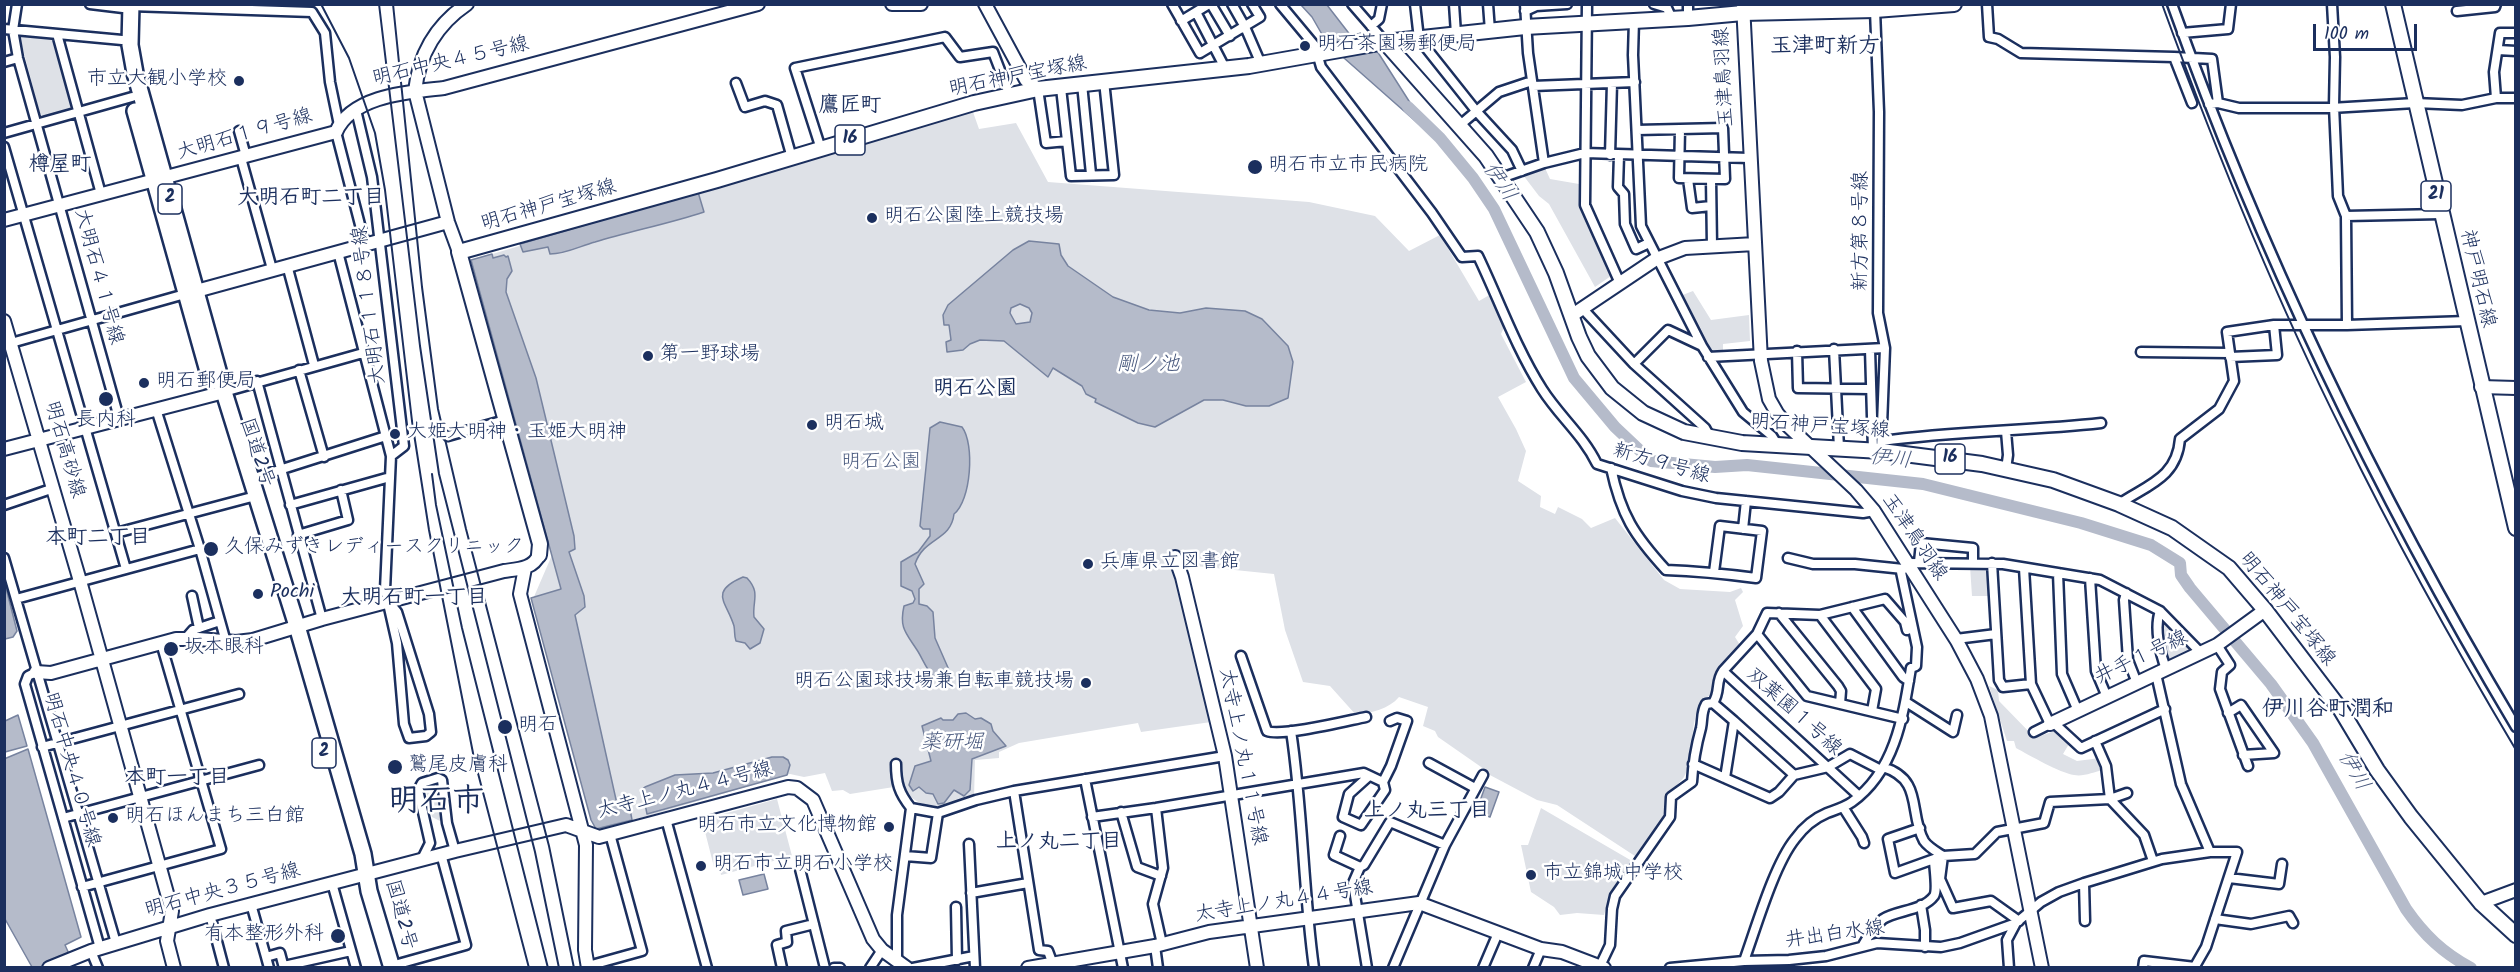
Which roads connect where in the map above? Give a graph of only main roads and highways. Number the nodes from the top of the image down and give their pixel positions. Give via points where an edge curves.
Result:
1 (1954, 4) edge
2 (2392, 4) edge
3 (127, 6) edge
4 (1915, 6) edge
5 (1871, 8) edge
6 (1743, 9) edge
7 (1688, 11) edge
8 (1384, 42) junction
9 (159, 180) junction
10 (219, 393) junction
11 (2516, 528) edge
12 (539, 555) road end
13 (292, 628) junction
14 (2516, 935) edge
15 (391, 967) edge

1 - 4 main road
2 - 11 main road, 神戸明石線 / 21
3 - 9 highway, 国道2号 / 2 via 135,73
3 - 9 highway, 国道2号 / 2 via 122,40 132,98
4 - 5 main road
5 - 6 main road
6 - 7 main road
7 - 8 main road via 1672,19 1525,27
8 - 12 main road, 明石神戸宝塚線 / 16 via 1261,64 1038,89 974,103 459,252 540,544
8 - 14 main road, 明石神戸宝塚線 / 16 via 1460,125 1501,178 1538,232 1577,312 1588,356 1612,388 1643,413 1684,432 1742,443 1879,447 2006,469 2053,480 2172,528 2229,568 2342,710 2392,791 2481,903
9 - 10 highway, 国道2号 / 2
10 - 13 highway, 国道2号 / 2 via 248,498
10 - 13 highway, 国道2号 / 2 via 251,479
13 - 15 highway, 国道2号 / 2 via 363,854 369,891

